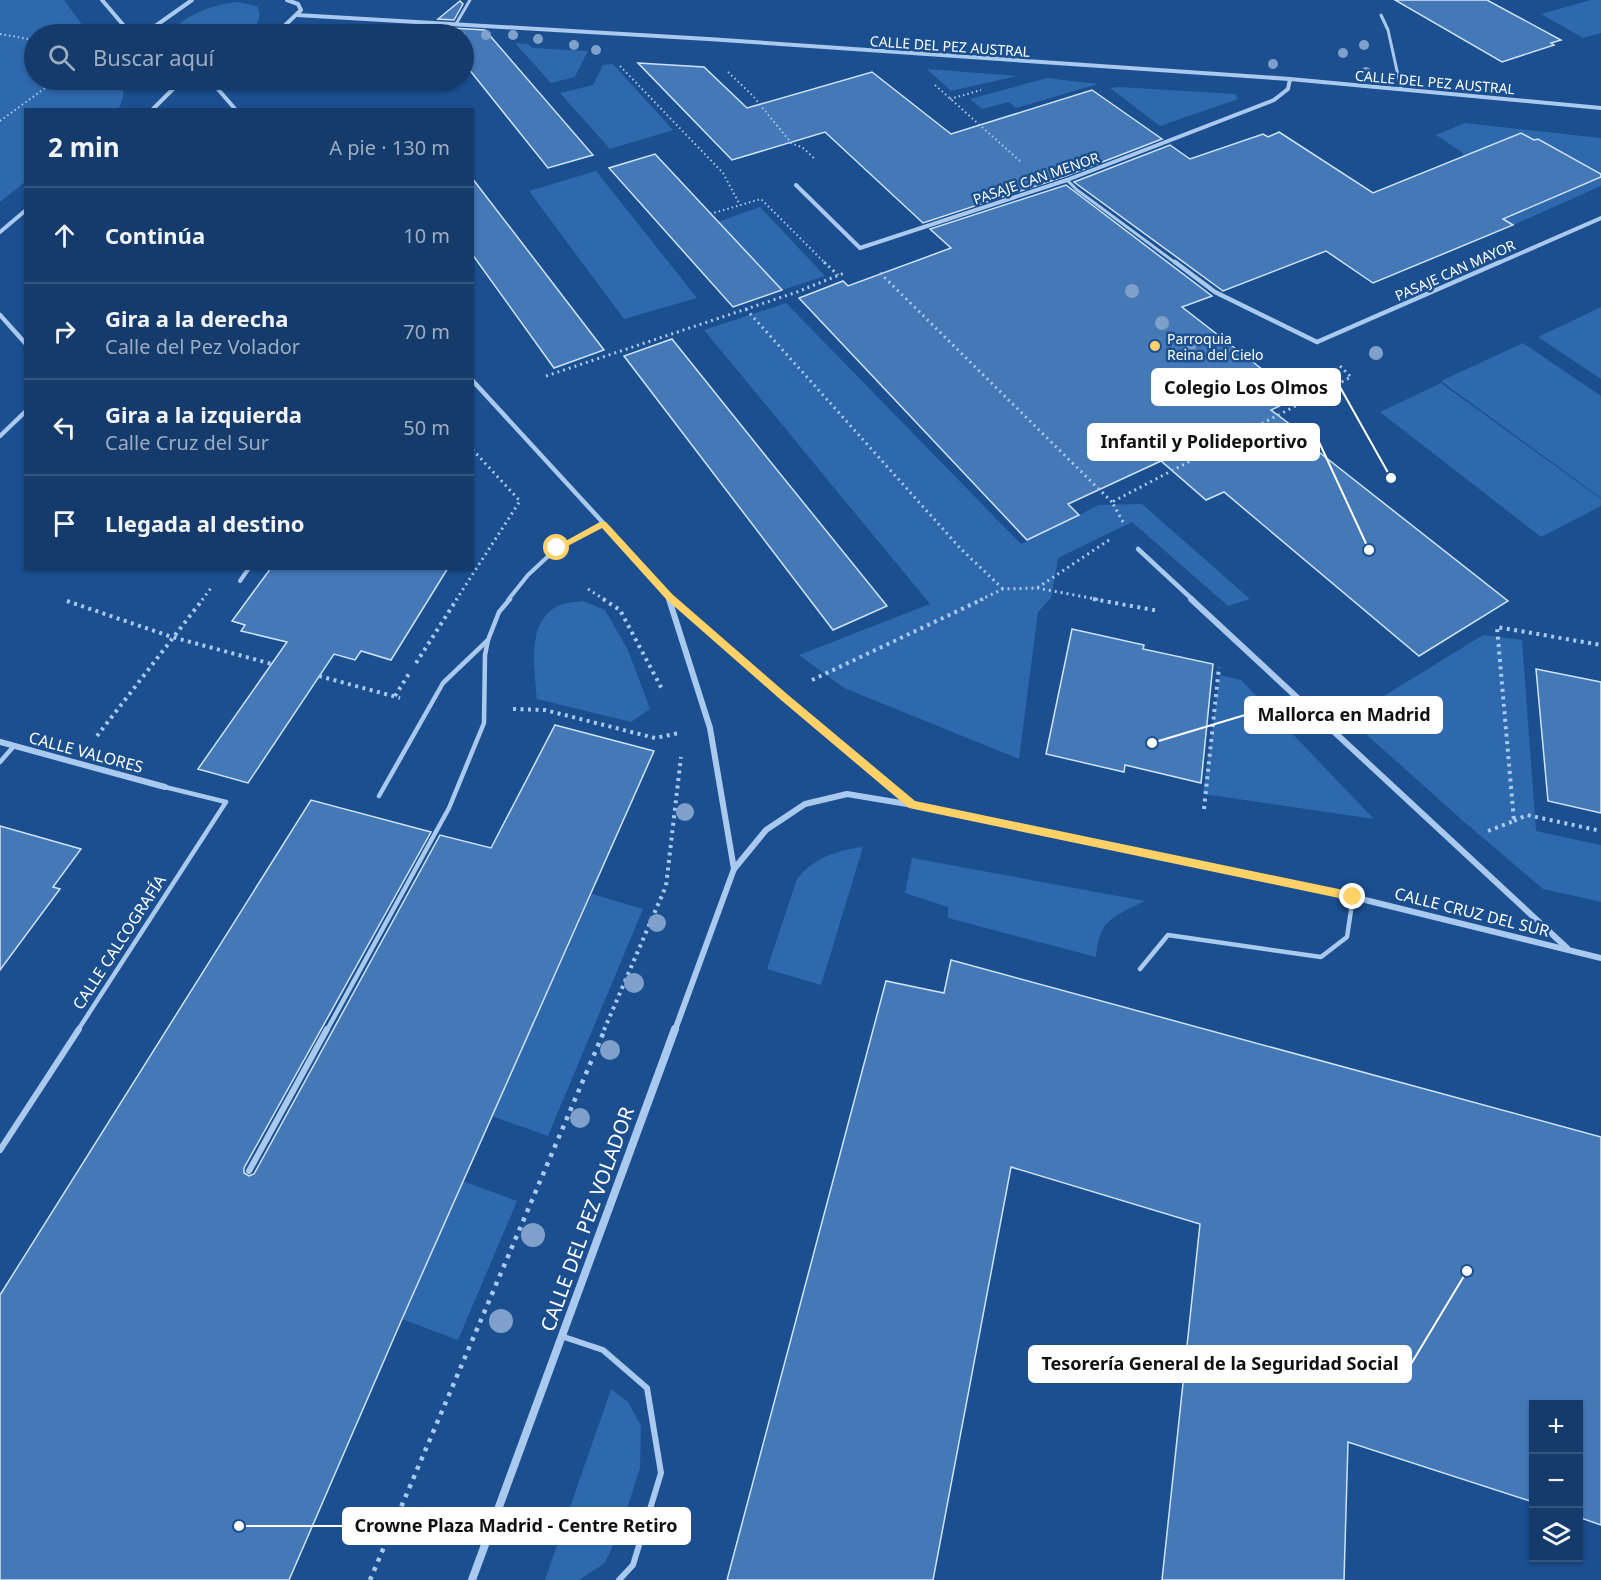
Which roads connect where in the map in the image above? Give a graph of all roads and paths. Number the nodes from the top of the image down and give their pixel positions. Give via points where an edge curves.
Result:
1 (102, 0) edge
2 (192, 0) edge
3 (288, 0) edge
4 (303, 0) edge
5 (470, 0) edge
6 (297, 4) junction
7 (297, 15) junction
8 (1381, 15) dead end
9 (122, 24) edge
10 (157, 24) edge
11 (287, 24) edge
12 (456, 24) joint
13 (474, 25) edge
14 (0, 34) edge
15 (24, 38) edge
16 (708, 39) junction
17 (616, 62) dead end
18 (1290, 79) junction
19 (933, 84) dead end
20 (1401, 89) junction
21 (42, 90) edge
22 (172, 90) edge
23 (219, 90) edge
24 (154, 108) edge
25 (234, 108) edge
26 (1601, 108) edge
27 (0, 121) edge
28 (792, 144) dead end
29 (1067, 180) junction
30 (796, 185) dead end
31 (1042, 189) junction
32 (740, 205) junction
33 (24, 212) edge
34 (710, 214) dead end
35 (1601, 218) edge
36 (0, 232) edge
37 (849, 272) dead end
38 (879, 272) dead end
39 (838, 275) junction
40 (746, 309) junction
41 (0, 315) edge
42 (24, 342) edge
43 (1317, 342) junction
44 (546, 376) dead end
45 (474, 382) edge
46 (24, 413) edge
47 (0, 436) edge
48 (474, 451) edge
49 (1112, 502) junction
50 (603, 524) junction
51 (1126, 528) junction
52 (1138, 549) joint
53 (248, 570) edge
54 (240, 580) dead end
55 (212, 587) dead end
56 (1037, 588) junction
57 (588, 589) dead end
58 (1002, 589) junction
59 (669, 596) junction
60 (67, 601) dead end
61 (1160, 612) dead end
62 (1216, 622) junction
63 (172, 637) junction
64 (488, 640) junction
65 (1601, 645) edge
66 (272, 664) dead end
67 (319, 676) dead end
68 (812, 680) dead end
69 (663, 691) dead end
70 (395, 696) junction
71 (430, 706) junction
72 (483, 708) junction
73 (0, 742) edge
74 (682, 743) dead end
75 (14, 746) junction
76 (681, 755) dead end
77 (0, 762) edge
78 (77, 763) junction
79 (165, 787) joint
80 (379, 796) dead end
81 (913, 805) junction
82 (1203, 809) dead end
83 (1514, 821) junction
84 (1601, 831) edge
85 (1446, 835) junction
86 (734, 869) junction
87 (1353, 897) junction
88 (1568, 949) junction
89 (1601, 958) edge
90 (1140, 969) dead end
91 (0, 1150) edge
92 (249, 1171) dead end
93 (561, 1336) junction
94 (370, 1580) edge
95 (472, 1580) edge
96 (619, 1580) edge

1 - 9 street
2 - 10 street
3 - 6 street
4 - 6 street
5 - 12 lane
6 - 7 street via 301,10
7 - 11 street
7 - 12 street, CALLE DEL PEZ AUSTRAL
8 - 20 lane
13 - 16 street, CALLE DEL PEZ AUSTRAL
14 - 15 path
16 - 18 street, CALLE DEL PEZ AUSTRAL
16 - 28 path via 729,74 753,96
17 - 32 path via 723,173
18 - 20 street, CALLE DEL PEZ AUSTRAL
18 - 29 street, PASAJE CAN MENOR via 1288,89 1274,100
19 - 31 path via 1029,170
20 - 26 street, CALLE DEL PEZ AUSTRAL
21 - 27 path
22 - 24 street
23 - 25 street
29 - 31 street, PASAJE CAN MENOR
29 - 43 street via 1215,292
30 - 31 street, PASAJE CAN MENOR via 860,248
32 - 34 path
32 - 39 path via 761,199
33 - 36 street
35 - 43 street, PASAJE CAN MAYOR
37 - 39 path
38 - 49 path
39 - 40 path
40 - 44 path
40 - 58 path via 960,548
41 - 42 street
43 - 49 path via 1351,377
45 - 50 street, CALLE DEL PEZ VOLADOR
46 - 47 street
48 - 70 path via 520,501
49 - 51 path
50 - 59 street, CALLE DEL PEZ VOLADOR
50 - 64 lane via 557,548 528,575 499,612
51 - 52 path
51 - 56 path
52 - 62 street
53 - 54 lane
55 - 63 path
56 - 58 path
56 - 61 path
57 - 69 path via 620,610
58 - 68 path
59 - 81 street, CALLE DEL PEZ VOLADOR
59 - 86 street, CALLE DEL PEZ VOLADOR via 710,728
60 - 63 path
62 - 82 path via 1220,654
62 - 85 street
63 - 66 path
63 - 78 path
64 - 71 lane via 443,683
64 - 72 lane
65 - 83 path via 1497,627
67 - 70 path
70 - 71 path
71 - 80 lane
72 - 74 path via 545,710 655,738 684,731
72 - 92 lane via 484,723 449,808
73 - 75 street, CALLE VALORES
75 - 77 lane
75 - 78 street, CALLE VALORES
76 - 94 path via 666,886
78 - 79 street, CALLE VALORES
79 - 91 lane, CALLE CALCOGRAFÍA via 226,802
81 - 86 street, CALLE DEL PEZ VOLADOR via 847,794 805,804 766,830
81 - 87 street, CALLE CRUZ DEL SUR
83 - 84 path via 1527,815
83 - 85 path via 1478,835
85 - 88 street
86 - 93 street, CALLE DEL PEZ VOLADOR
87 - 88 street, CALLE CRUZ DEL SUR
87 - 90 lane via 1347,937 1321,957 1285,955 1168,935
88 - 89 street, CALLE CRUZ DEL SUR
93 - 95 street, CALLE DEL PEZ VOLADOR
93 - 96 lane via 603,1350 646,1388 661,1473 633,1565

